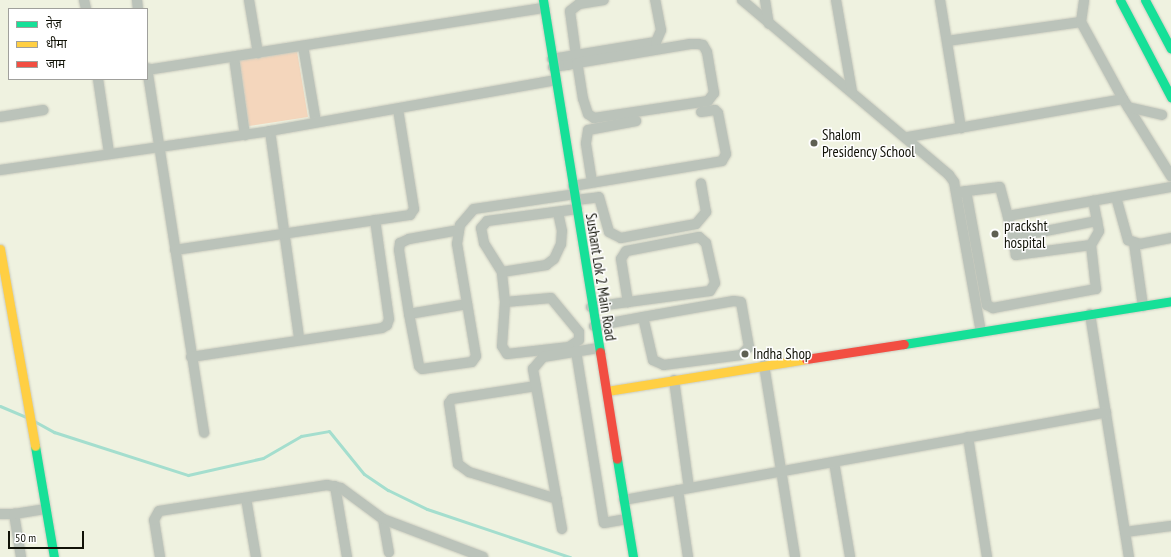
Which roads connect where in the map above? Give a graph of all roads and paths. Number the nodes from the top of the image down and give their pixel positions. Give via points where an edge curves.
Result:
1 (249, 0) edge
2 (604, 0) edge
3 (655, 0) edge
4 (742, 0) edge
5 (765, 0) edge
6 (836, 0) edge
7 (940, 0) edge
8 (1084, 0) edge
9 (1120, 0) edge
10 (1145, 0) edge
11 (543, 4) edge
12 (1081, 22) junction
13 (768, 24) junction
14 (947, 41) junction
15 (303, 46) junction
16 (1171, 49) edge
17 (258, 53) junction
18 (234, 57) junction
19 (576, 59) junction
20 (552, 63) junction
21 (148, 69) edge
22 (148, 75) edge
23 (98, 80) edge
24 (555, 80) junction
25 (852, 92) junction
26 (1171, 96) edge
27 (1125, 103) junction
28 (398, 109) junction
29 (43, 110) dead end
30 (701, 112) dead end
31 (1162, 115) dead end
32 (0, 117) edge
33 (636, 121) dead end
34 (316, 122) junction
35 (962, 128) junction
36 (270, 131) junction
37 (245, 135) junction
38 (908, 137) junction
39 (159, 146) junction
40 (110, 153) junction
41 (0, 170) edge
42 (1171, 176) edge
43 (592, 182) junction
44 (701, 183) dead end
45 (1171, 187) edge
46 (961, 192) junction
47 (575, 197) junction
48 (1116, 197) junction
49 (1092, 201) junction
50 (558, 212) junction
51 (1008, 216) junction
52 (375, 220) junction
53 (1097, 222) junction
54 (458, 230) junction
55 (284, 233) junction
56 (1010, 238) junction
57 (1171, 238) edge
58 (1134, 243) junction
59 (1091, 245) junction
60 (0, 249) edge
61 (175, 250) junction
62 (502, 272) junction
63 (979, 293) junction
64 (1171, 301) edge
65 (505, 302) junction
66 (628, 302) junction
67 (467, 304) junction
68 (1143, 306) junction
69 (591, 307) junction
70 (409, 314) junction
71 (1090, 314) junction
72 (643, 317) junction
73 (594, 326) junction
74 (981, 332) junction
75 (299, 338) junction
76 (598, 348) junction
77 (576, 351) junction
78 (191, 357) junction
79 (764, 365) junction
80 (674, 380) junction
81 (536, 386) junction
82 (607, 391) junction
83 (1106, 412) junction
84 (204, 433) dead end
85 (968, 437) junction
86 (834, 462) junction
87 (782, 471) junction
88 (335, 486) junction
89 (690, 488) junction
90 (678, 490) junction
91 (246, 498) junction
92 (557, 499) junction
93 (624, 500) junction
94 (45, 509) junction
95 (0, 514) edge
96 (14, 514) junction
97 (383, 519) junction
98 (627, 519) junction
99 (1171, 526) edge
100 (562, 528) dead end
101 (1125, 532) junction
102 (389, 552) dead end
103 (21, 557) edge
104 (54, 557) edge
105 (160, 557) edge
106 (256, 557) edge
107 (347, 557) edge
108 (483, 557) edge
109 (633, 557) edge
110 (688, 557) edge
111 (795, 557) edge
112 (850, 557) edge
113 (987, 557) edge
114 (1130, 557) edge

1 - 17 street
2 - 19 street via 578,4 570,11
3 - 19 street via 661,30 656,42
4 - 13 street
5 - 13 street
6 - 25 street
7 - 14 street
8 - 12 street
9 - 26 street
10 - 16 street
11 - 15 street
11 - 20 street, Sushant Lok 2 Main Road
12 - 14 street
12 - 27 street
13 - 25 street
14 - 35 street
15 - 17 street
15 - 34 street
17 - 18 street
18 - 21 street
18 - 37 street
19 - 19 street via 583,99 588,114 594,118 708,101 714,93 704,45 690,44
19 - 20 street
20 - 24 street, Sushant Lok 2 Main Road
22 - 39 street
23 - 40 street
24 - 28 street
24 - 47 street, Sushant Lok 2 Main Road
25 - 38 street
27 - 31 street
27 - 35 street
27 - 42 street
28 - 34 street
28 - 52 street via 414,209 410,215
29 - 32 street
30 - 43 street via 716,110 718,113 726,154 722,161
33 - 43 street via 588,130 586,142
34 - 36 street
35 - 38 street
36 - 37 street
36 - 55 street
37 - 39 street
38 - 46 street via 949,174
39 - 40 street
39 - 61 street
40 - 41 street
43 - 47 street
44 - 47 street via 706,212 696,224 621,238 609,232 599,197
45 - 48 street
46 - 51 street via 1000,187
46 - 63 street
47 - 50 street
47 - 54 street via 474,209
47 - 69 street, Sushant Lok 2 Main Road
48 - 49 street
48 - 58 street via 1125,234
49 - 51 street
49 - 53 street
50 - 62 street via 562,231 561,244 554,259 546,265
50 - 62 street via 487,221 481,228 484,243
51 - 56 street
52 - 55 street
52 - 75 street via 390,319 387,325 382,328
53 - 56 street
53 - 59 street via 1099,231
54 - 67 street via 457,244
54 - 70 street via 400,243
55 - 61 street
55 - 75 street
56 - 59 street via 1013,250 1021,257
57 - 58 street
58 - 68 street
59 - 63 street via 1097,282 1096,289 1090,292 993,308
60 - 94 street
61 - 78 street
62 - 65 street
63 - 74 street
64 - 68 street
65 - 65 street via 502,346 507,354 569,347 579,340 579,332 551,298
66 - 66 street via 710,291 715,283 706,243 699,237 626,250 621,259
66 - 69 street
67 - 70 street
67 - 70 street via 476,356 465,365 422,369 419,366
68 - 71 street
69 - 73 street, Sushant Lok 2 Main Road
71 - 74 street
71 - 83 street
72 - 72 street via 740,302 749,347 741,354 664,366 653,360
72 - 73 street
73 - 76 street, Sushant Lok 2 Main Road
74 - 79 street
75 - 78 street
76 - 77 street
76 - 82 street, Sushant Lok 2 Main Road
77 - 81 street via 544,357 537,361 533,369
77 - 98 street via 604,523
78 - 84 street
79 - 80 street
79 - 87 street
80 - 82 street
80 - 89 street
81 - 92 street
81 - 92 street via 452,399 448,403 458,464 469,472
82 - 93 street, Sushant Lok 2 Main Road
83 - 85 street
83 - 101 street
85 - 86 street
85 - 113 street
86 - 87 street
86 - 112 street
87 - 89 street
87 - 111 street
88 - 91 street via 319,486
88 - 97 street
88 - 107 street
89 - 90 street
90 - 93 street
90 - 110 street
91 - 105 street via 159,511 154,520
91 - 106 street
92 - 100 street
93 - 98 street, Sushant Lok 2 Main Road
94 - 96 street
94 - 104 street
95 - 96 street
96 - 103 street
97 - 102 street
97 - 108 street
98 - 109 street, Sushant Lok 2 Main Road
99 - 101 street
101 - 114 street

